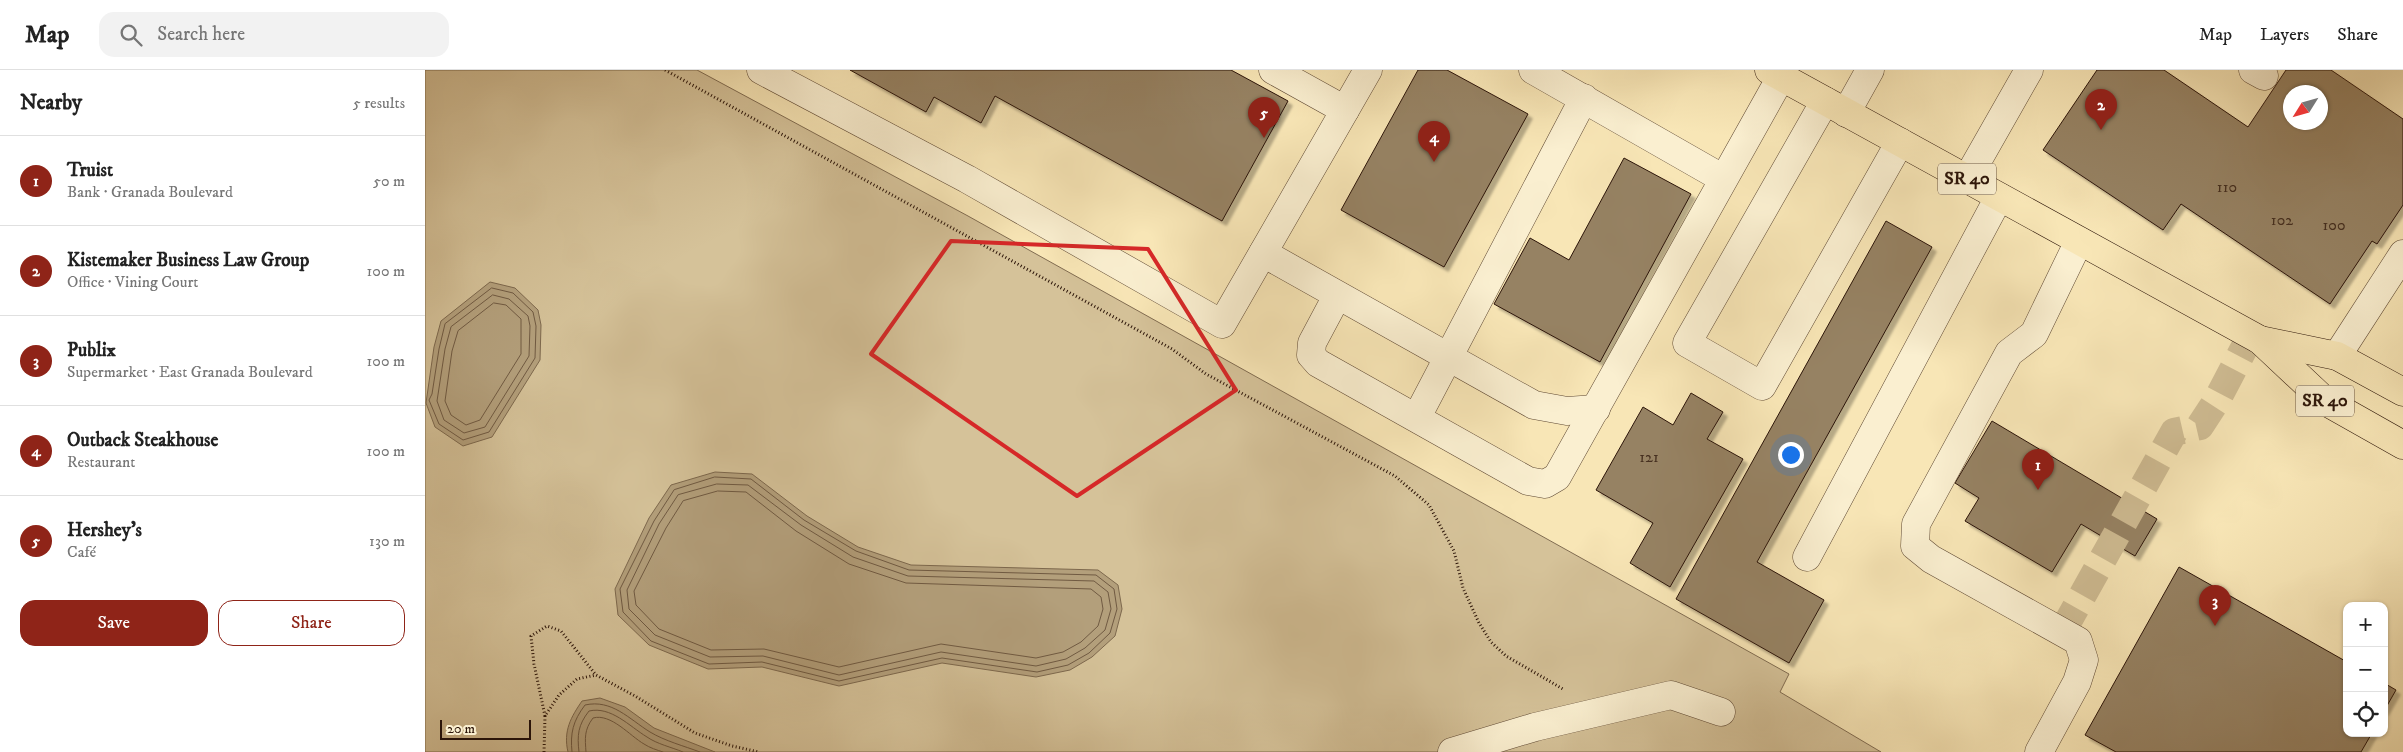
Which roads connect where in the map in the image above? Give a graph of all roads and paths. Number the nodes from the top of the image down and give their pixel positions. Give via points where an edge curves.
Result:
1 (665, 70) edge
2 (761, 70) edge
3 (1273, 70) edge
4 (1368, 70) edge
5 (1533, 70) edge
6 (1869, 70) edge
7 (2029, 70) edge
8 (1775, 73) edge
9 (1583, 98) junction
10 (1836, 107) junction
11 (1345, 110) junction
12 (1900, 142) junction
13 (1722, 178) junction
14 (1967, 179) junction
15 (1999, 197) junction
16 (2079, 241) junction
17 (1263, 253) junction
18 (2403, 254) edge
19 (1337, 296) junction
20 (2260, 340) junction
21 (2337, 356) junction
22 (1449, 358) junction
23 (2403, 392) edge
24 (1596, 409) junction
25 (1417, 417) junction
26 (2403, 445) edge
27 (1807, 556) dead end
28 (596, 676) junction
29 (1600, 712) junction
30 (1721, 712) dead end
31 (545, 716) junction
32 (544, 752) edge
33 (759, 752) edge
34 (1453, 752) edge
35 (2039, 752) edge

1 - 29 path via 1163,344 1206,374 1395,476 1429,505 1454,551 1463,588 1491,642 1506,656
2 - 17 street via 967,179 1223,324
3 - 11 street
4 - 11 street
5 - 9 street
6 - 10 street
7 - 14 street
8 - 10 main road, SR 40
8 - 13 street
9 - 13 street
9 - 22 street
10 - 12 main road, SR 40
10 - 12 street via 1687,343 1761,386
11 - 17 street
12 - 14 main road, SR 40
13 - 24 street
14 - 15 main road, SR 40
15 - 16 main road, SR 40
15 - 27 street
16 - 20 main road, SR 40
16 - 35 street via 2034,334 2009,353 1915,524 1915,546 1931,559 2078,641 2084,660 2077,682
17 - 19 street
18 - 21 street
19 - 22 street
19 - 25 street via 1311,342 1311,355 1318,363
20 - 21 main road, SR 40
20 - 26 main road, SR 40 via 2325,401
21 - 23 main road, SR 40
22 - 24 street via 1534,405 1567,411
22 - 25 street
24 - 25 street via 1557,478 1545,484 1528,481
28 - 31 path via 577,679
28 - 31 path via 561,631 547,626 531,636
28 - 33 path via 695,733
29 - 30 street via 1671,695
29 - 34 street via 1535,727
31 - 32 path

